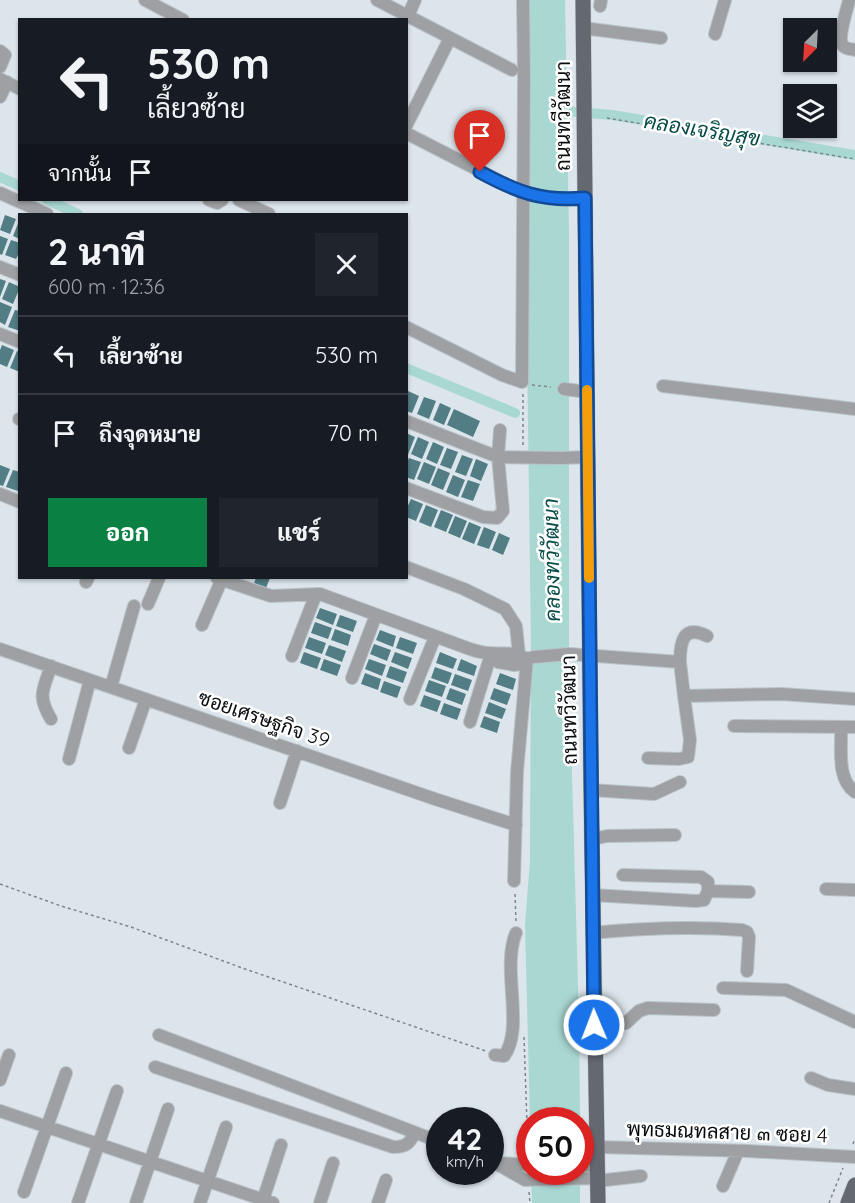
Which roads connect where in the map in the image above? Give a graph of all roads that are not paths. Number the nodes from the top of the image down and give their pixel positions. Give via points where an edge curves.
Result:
1 (145, 0) edge
2 (377, 0) edge
3 (415, 0) edge
4 (523, 0) edge
5 (583, 0) edge
6 (725, 0) edge
7 (849, 0) edge
8 (408, 16) junction
9 (179, 18) edge
10 (584, 28) junction
11 (715, 34) dead end
12 (450, 38) junction
13 (661, 38) dead end
14 (855, 50) edge
15 (0, 51) edge
16 (0, 67) edge
17 (512, 70) dead end
18 (3, 81) edge
19 (18, 88) edge
20 (0, 97) edge
21 (408, 122) edge
22 (408, 134) edge
23 (0, 193) edge
24 (524, 194) junction
25 (585, 198) junction
26 (241, 201) edge
27 (45, 213) edge
28 (267, 213) edge
29 (0, 267) edge
30 (18, 274) edge
31 (408, 328) edge
32 (0, 334) edge
33 (18, 341) edge
34 (663, 386) dead end
35 (564, 389) road end
36 (587, 392) junction
37 (855, 409) edge
38 (408, 422) edge
39 (500, 430) dead end
40 (498, 457) junction
41 (587, 457) junction
42 (408, 489) edge
43 (0, 494) edge
44 (18, 501) edge
45 (408, 568) edge
46 (159, 579) edge
47 (220, 579) edge
48 (223, 579) edge
49 (316, 594) junction
50 (148, 604) dead end
51 (134, 606) dead end
52 (376, 615) junction
53 (202, 625) dead end
54 (707, 636) dead end
55 (435, 637) junction
56 (0, 649) edge
57 (491, 654) junction
58 (590, 655) junction
59 (292, 656) dead end
60 (526, 657) junction
61 (680, 663) junction
62 (51, 666) junction
63 (352, 678) dead end
64 (90, 680) junction
65 (111, 687) junction
66 (684, 696) junction
67 (146, 699) junction
68 (410, 699) dead end
69 (855, 699) edge
70 (51, 719) dead end
71 (470, 722) dead end
72 (734, 726) dead end
73 (841, 727) junction
74 (855, 727) edge
75 (129, 748) dead end
76 (297, 752) junction
77 (648, 758) dead end
78 (69, 759) dead end
79 (680, 782) dead end
80 (591, 790) junction
81 (855, 792) edge
82 (280, 803) dead end
83 (516, 825) junction
84 (675, 835) dead end
85 (593, 839) junction
86 (623, 876) dead end
87 (514, 881) dead end
88 (826, 890) dead end
89 (855, 890) edge
90 (708, 891) junction
91 (749, 892) dead end
92 (592, 895) junction
93 (516, 933) dead end
94 (592, 933) junction
95 (747, 971) dead end
96 (723, 988) dead end
97 (714, 1010) dead end
98 (855, 1022) edge
99 (594, 1025) junction
100 (159, 1035) dead end
101 (495, 1054) road end
102 (9, 1055) dead end
103 (155, 1067) dead end
104 (66, 1073) dead end
105 (811, 1078) dead end
106 (0, 1080) edge
107 (855, 1089) edge
108 (117, 1091) dead end
109 (168, 1108) dead end
110 (0, 1111) edge
111 (226, 1127) dead end
112 (47, 1128) junction
113 (416, 1133) junction
114 (426, 1137) edge
115 (97, 1145) junction
116 (281, 1145) dead end
117 (597, 1147) junction
118 (738, 1151) junction
119 (851, 1157) edge
120 (594, 1158) edge
121 (150, 1163) junction
122 (333, 1163) dead end
123 (594, 1172) edge
124 (641, 1176) dead end
125 (386, 1180) dead end
126 (208, 1182) junction
127 (593, 1185) edge
128 (855, 1185) edge
129 (723, 1186) dead end
130 (24, 1192) dead end
131 (266, 1202) edge
132 (78, 1203) edge
133 (136, 1203) edge
134 (200, 1203) edge
135 (320, 1203) edge
136 (378, 1203) edge
137 (597, 1203) edge
138 (848, 1203) edge

1 - 9 street
2 - 8 street
3 - 8 street
4 - 24 street
5 - 10 main road, ถนนทวีวัฒนา
6 - 11 street
7 - 14 street via 841,44
8 - 12 street
10 - 13 street
10 - 25 main road, ถนนทวีวัฒนา
12 - 17 street
12 - 21 street
15 - 16 street via 5,55
18 - 19 street
18 - 20 street
22 - 24 street
23 - 27 street
24 - 25 street via 564,200
24 - 31 street via 524,383
25 - 36 main road, ถนนทวีวัฒนา
26 - 28 street
29 - 30 street
32 - 33 street
34 - 37 street
35 - 36 street
36 - 41 main road, ถนนทวีวัฒนา
38 - 40 street
39 - 40 street
40 - 41 street
40 - 42 street via 503,511 497,518 483,517
41 - 58 main road, ถนนทวีวัฒนา
43 - 44 street
45 - 60 street via 505,609 516,626
46 - 50 street
47 - 53 street
48 - 49 street via 271,596
49 - 52 street
49 - 59 street
51 - 65 street
52 - 55 street
52 - 63 street
54 - 61 street via 691,632 686,636
55 - 57 street
55 - 68 street
56 - 62 street, ซอยเศรษฐกิจ 39
57 - 60 street
57 - 71 street
58 - 60 street
58 - 61 street
58 - 80 main road, ถนนทวีวัฒนา
60 - 83 street
61 - 66 street
62 - 64 street, ซอยเศรษฐกิจ 39
62 - 70 street via 42,699
64 - 65 street, ซอยเศรษฐกิจ 39
64 - 78 street
65 - 67 street, ซอยเศรษฐกิจ 39
66 - 69 street via 782,694
66 - 77 street via 690,740 688,757
67 - 75 street
67 - 76 street, ซอยเศรษฐกิจ 39
72 - 73 street
73 - 74 street
73 - 81 street via 843,772 846,784
76 - 82 street
76 - 83 street, ซอยเศรษฐกิจ 39
79 - 80 street via 654,794
80 - 85 main road, ถนนทวีวัฒนา
83 - 87 street
84 - 85 street
85 - 92 main road, ถนนทวีวัฒนา
86 - 90 street via 701,877 708,882
88 - 89 street
90 - 91 street
90 - 92 street via 704,900 696,901
92 - 94 main road, ถนนทวีวัฒนา
93 - 101 street via 511,947 512,1034 504,1056
94 - 95 street via 671,927 742,930 749,937
94 - 99 main road, ถนนทวีวัฒนา
96 - 98 street via 786,990
97 - 99 street via 648,1008 626,1023
99 - 117 main road, ถนนทวีวัฒนา
100 - 113 street
102 - 106 street
103 - 113 street via 393,1147 410,1144
104 - 112 street
105 - 107 street
108 - 115 street
109 - 121 street
110 - 112 street
111 - 126 street
112 - 115 street
112 - 130 street
113 - 114 street
115 - 121 street
115 - 132 street
116 - 131 street
117 - 118 street, พุทธมณทลสาย ๓ ซอย 4
117 - 120 main road, ถนนทวีวัฒนา
118 - 119 street, พุทธมณทลสาย ๓ ซอย 4
118 - 129 street
121 - 126 street
121 - 133 street
122 - 135 street
123 - 124 street
125 - 136 street
126 - 131 street
126 - 134 street
127 - 137 main road, ถนนทวีวัฒนา
128 - 138 main road

